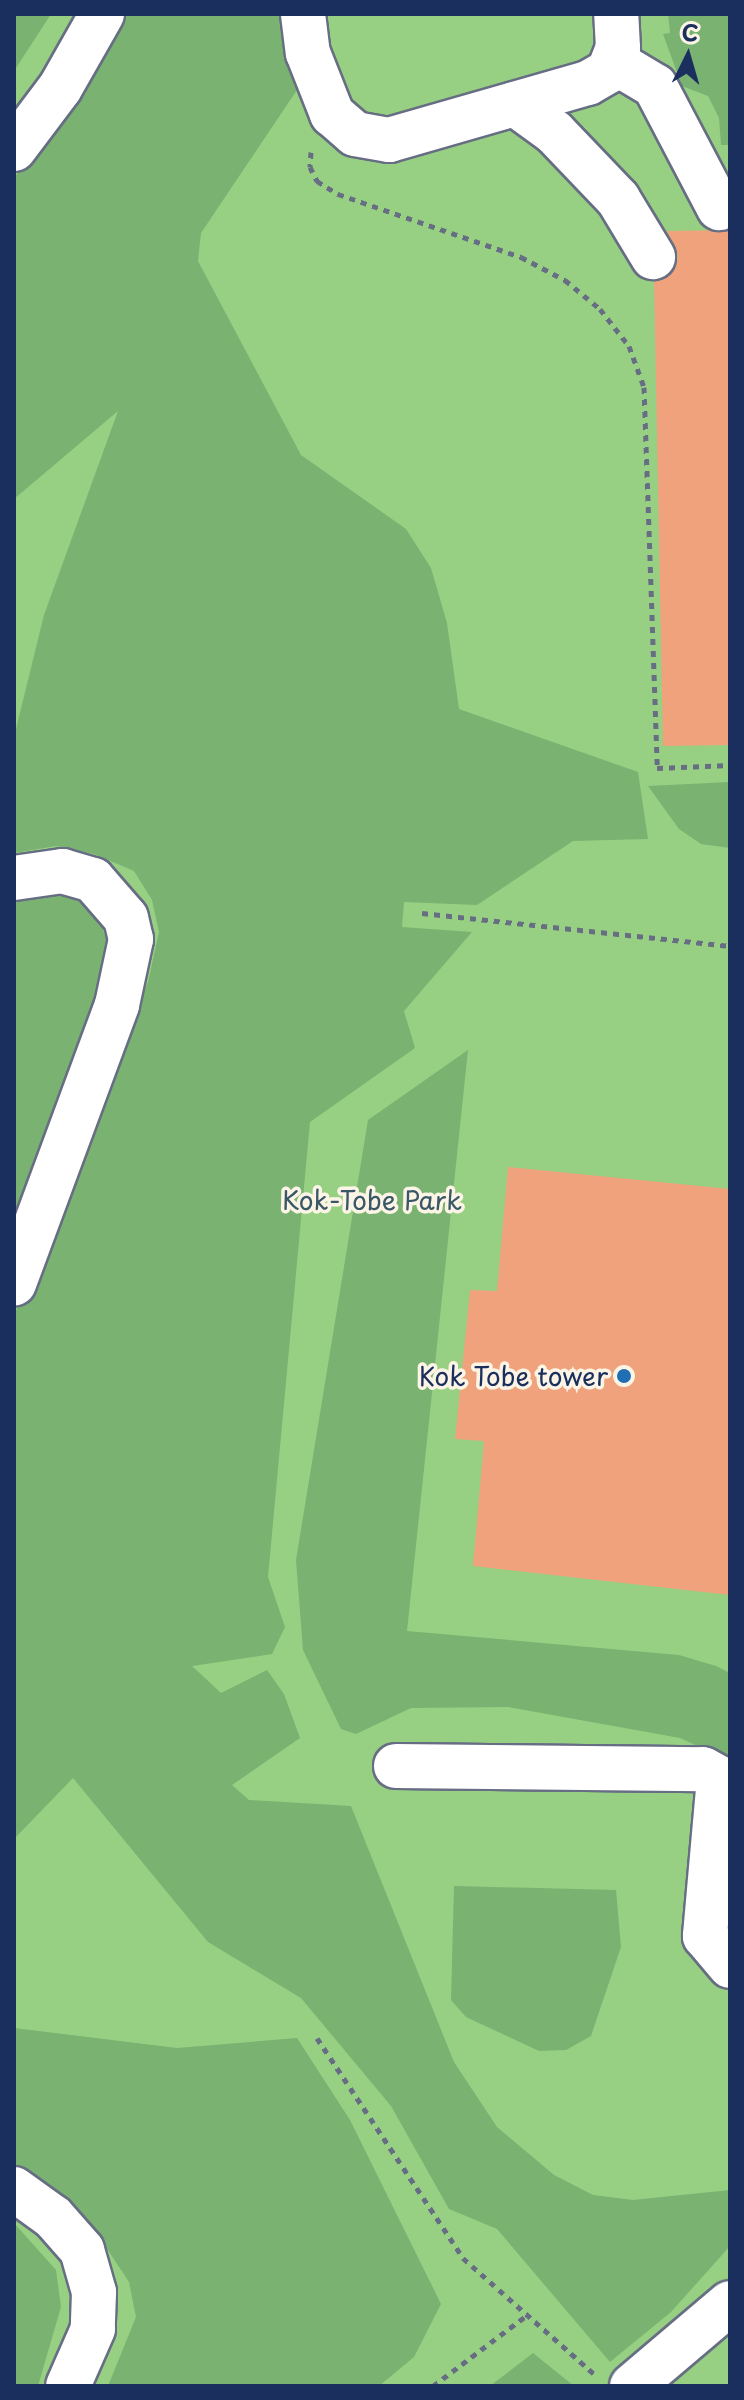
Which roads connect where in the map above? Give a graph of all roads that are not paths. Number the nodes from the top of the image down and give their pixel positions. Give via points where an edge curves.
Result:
1 (102, 14) edge
2 (303, 14) edge
3 (616, 14) edge
4 (613, 61) junction
5 (515, 104) junction
6 (14, 149) edge
7 (719, 208) dead end
8 (653, 257) dead end
9 (14, 878) edge
10 (14, 1284) edge
11 (396, 1766) dead end
12 (730, 1966) edge
13 (14, 2189) edge
14 (730, 2303) edge
15 (615, 2381) edge
16 (68, 2386) edge

1 - 6 lane via 60,88
2 - 5 lane via 308,53 332,114 355,134 389,140
3 - 4 lane
4 - 5 lane via 609,71 588,83
4 - 7 lane via 655,86
5 - 8 lane via 554,132 618,199
9 - 10 lane via 62,871 93,880 126,918 131,939 112,1020
11 - 12 lane via 703,1769 719,1778 705,1936
13 - 16 lane via 53,2217 82,2250 94,2292 93,2329
14 - 15 lane

